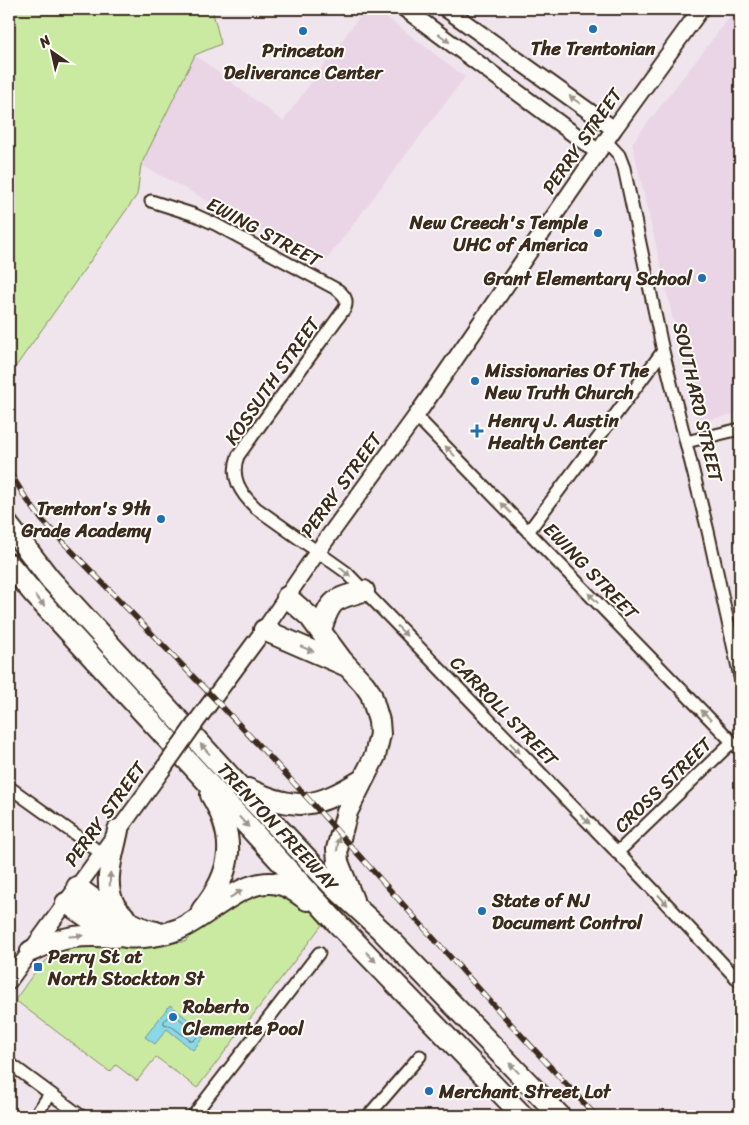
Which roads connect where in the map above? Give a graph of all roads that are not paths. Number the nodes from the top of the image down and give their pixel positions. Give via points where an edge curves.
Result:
1 (405, 9) edge
2 (446, 9) edge
3 (701, 9) edge
4 (606, 141) junction
5 (151, 201) dead end
6 (345, 308) joint
7 (663, 351) junction
8 (416, 416) junction
9 (740, 430) edge
10 (686, 442) junction
11 (235, 476) joint
12 (9, 526) edge
13 (528, 532) junction
14 (318, 551) junction
15 (9, 564) edge
16 (364, 591) junction
17 (287, 597) junction
18 (264, 630) junction
19 (321, 630) junction
20 (349, 667) junction
21 (740, 677) edge
22 (736, 746) edge
23 (199, 774) junction
24 (362, 780) junction
25 (238, 785) junction
26 (9, 787) edge
27 (118, 830) junction
28 (101, 853) junction
29 (617, 853) junction
30 (72, 895) junction
31 (355, 906) junction
32 (194, 920) junction
33 (337, 923) junction
34 (126, 929) junction
35 (31, 951) junction
36 (319, 953) dead end
37 (9, 981) edge
38 (740, 982) edge
39 (420, 1056) dead end
40 (9, 1063) edge
41 (50, 1094) junction
42 (34, 1116) edge
43 (82, 1116) edge
44 (193, 1116) edge
45 (368, 1116) edge
46 (523, 1116) edge
47 (560, 1116) edge

1 -> 4 street, SOUTHARD STREET
4 -> 2 street, SOUTHARD STREET
3 - 4 street, PERRY STREET
4 - 7 street, SOUTHARD STREET via 619,155 624,168
4 - 8 street, PERRY STREET
5 - 6 street, EWING STREET via 216,224 338,290 345,296
6 - 11 street, KOSSUTH STREET via 245,446 236,463
7 - 10 street, SOUTHARD STREET
7 - 13 street
13 -> 8 street, EWING STREET
8 - 14 street, PERRY STREET
9 - 10 street
10 - 21 street, SOUTHARD STREET
11 - 14 street, CARROLL STREET via 239,488 256,508
25 -> 12 highway, TRENTON FREEWAY via 50,579
22 -> 13 street, EWING STREET
14 -> 16 street, CARROLL STREET via 346,572
14 - 17 street, PERRY STREET
15 -> 23 highway, TRENTON FREEWAY
16 - 19 highway via 332,604
16 -> 29 street, CARROLL STREET
17 - 18 street, PERRY STREET
17 - 19 highway
18 -> 20 highway
18 - 27 street, PERRY STREET, bridge
19 - 20 highway
20 - 24 highway via 371,694 379,721 375,756
22 - 29 street, CROSS STREET
23 - 32 highway via 221,813 228,851 219,887
23 -> 33 highway, TRENTON FREEWAY
24 - 25 highway via 325,800 298,805 270,800
31 -> 24 highway via 338,862 337,849 347,812
25 - 31 highway, TRENTON FREEWAY
26 - 28 street
27 - 28 street, PERRY STREET
34 -> 27 highway via 109,884
28 - 30 street, PERRY STREET
29 -> 38 street, CARROLL STREET
30 - 34 highway
30 - 35 street, PERRY STREET
47 -> 31 highway, TRENTON FREEWAY
32 -> 33 highway via 247,888 272,883 296,892
32 - 34 highway via 163,933
33 -> 46 highway, TRENTON FREEWAY
35 -> 34 highway via 72,936
35 - 37 street, PERRY STREET
36 - 44 street
39 - 45 street
40 - 41 street
41 - 42 street
41 - 43 street

